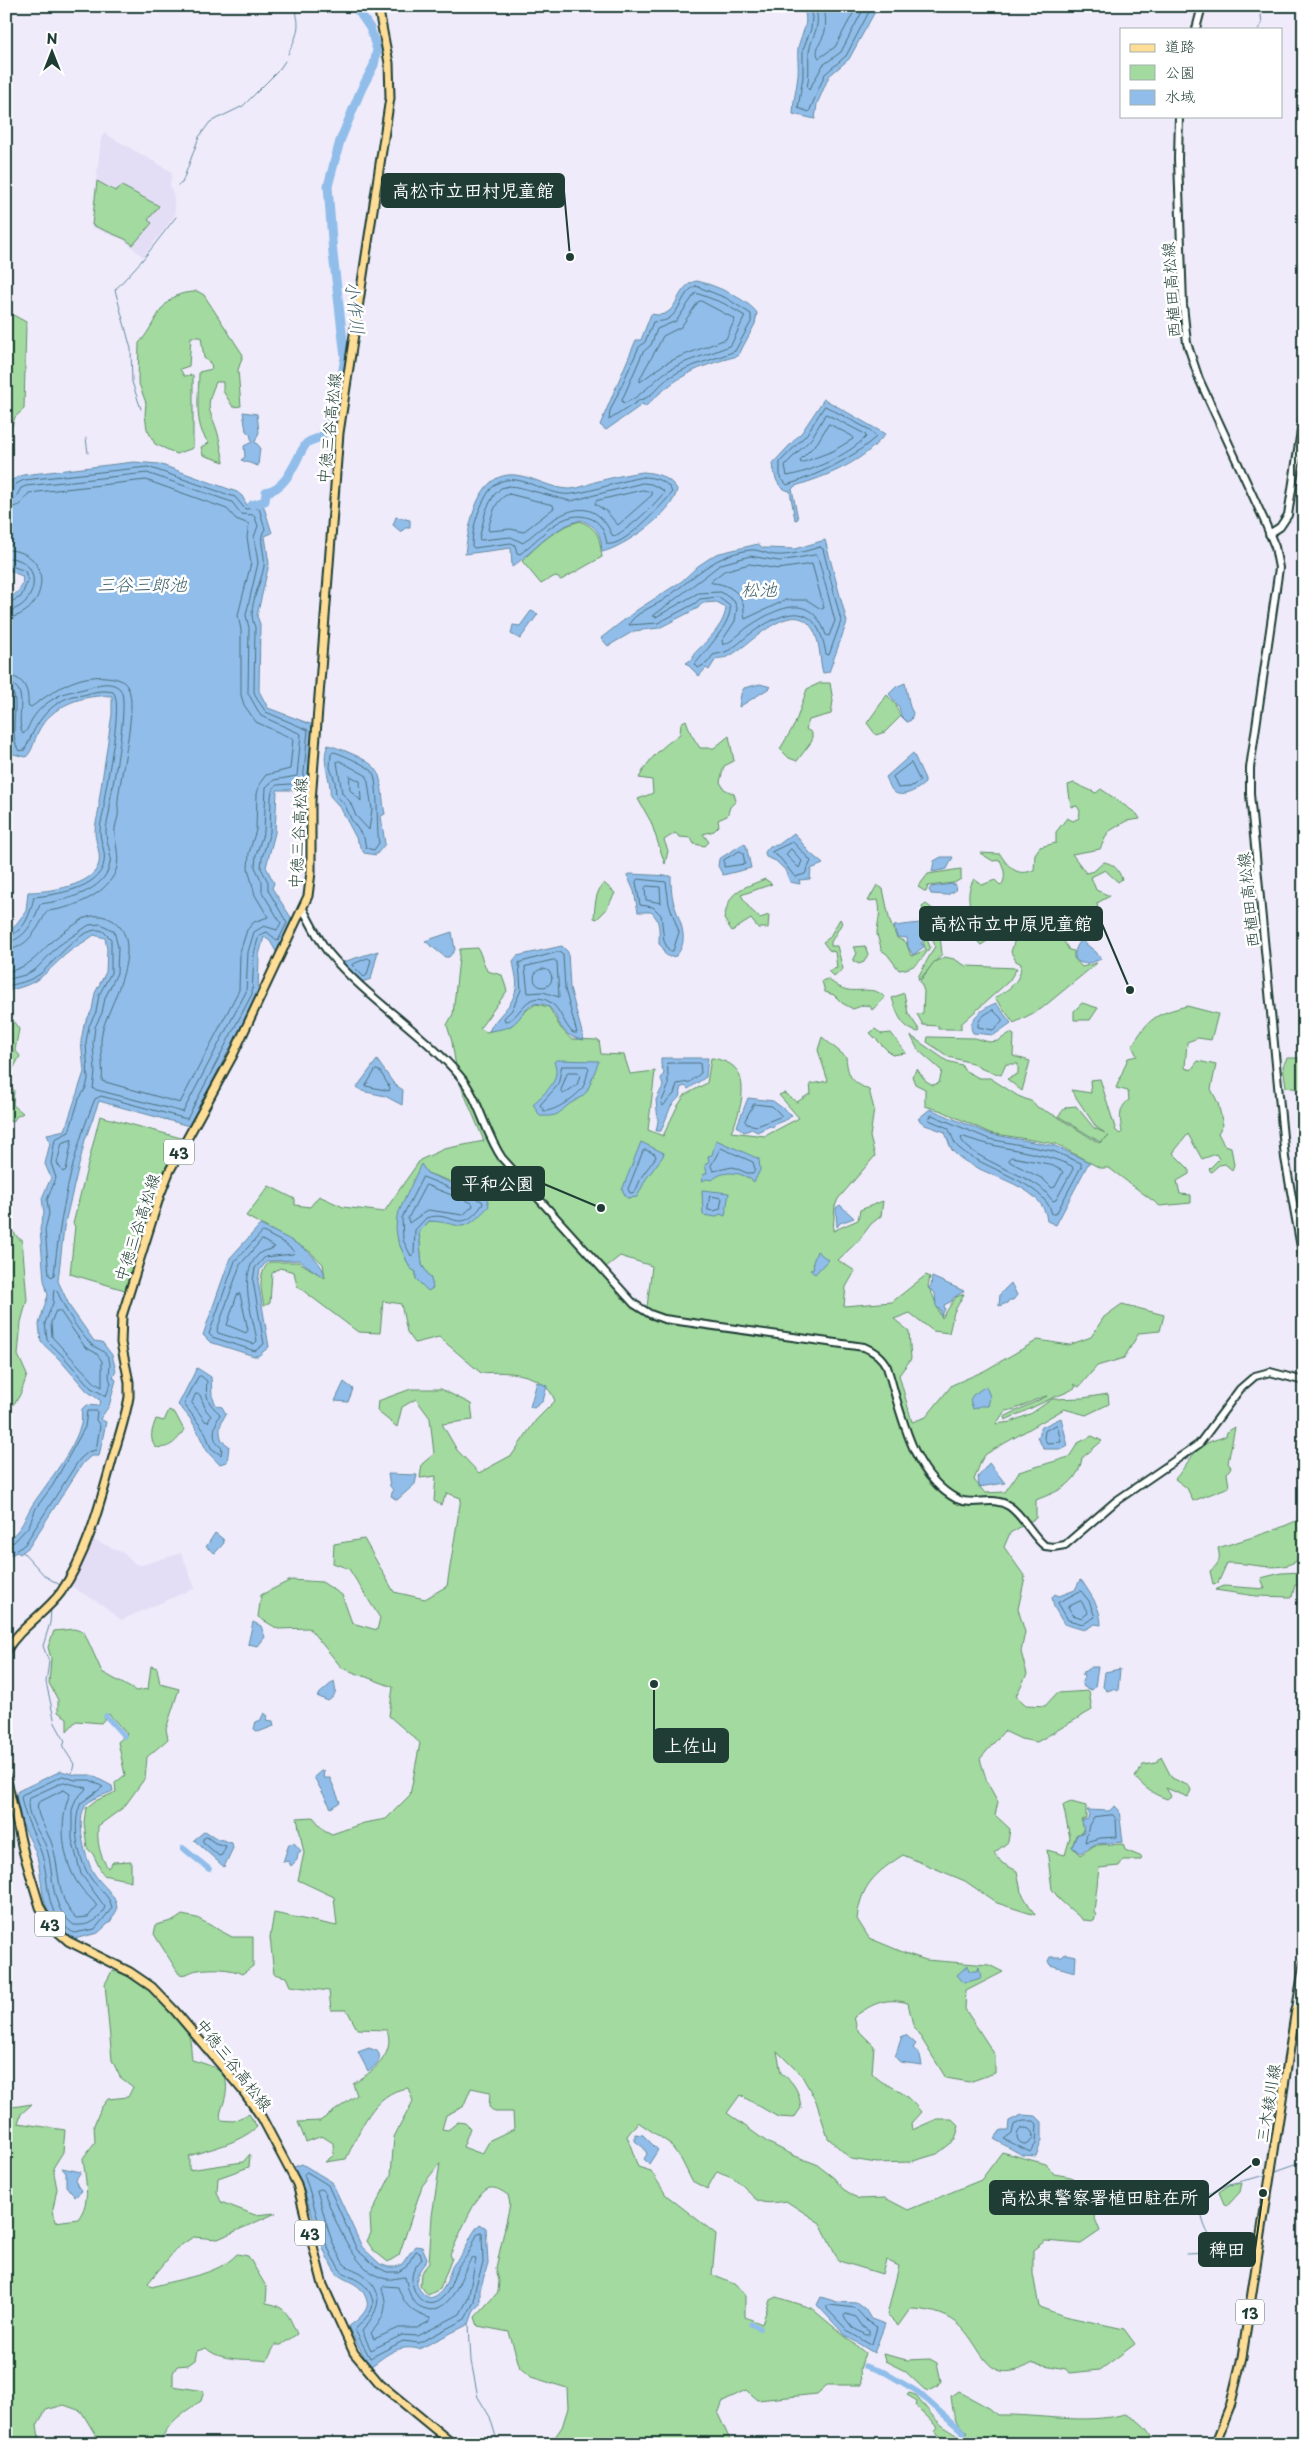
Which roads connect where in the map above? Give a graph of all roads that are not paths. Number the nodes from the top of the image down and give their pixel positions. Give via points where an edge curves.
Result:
1 (378, 6) edge
2 (1202, 6) edge
3 (1196, 28) edge
4 (1179, 118) edge
5 (1304, 412) edge
6 (1269, 534) junction
7 (303, 909) junction
8 (1304, 1264) edge
9 (1304, 1381) edge
10 (6, 1651) edge
11 (6, 1776) edge
12 (1304, 1961) edge
13 (1300, 2009) edge
14 (453, 2444) edge
15 (1216, 2444) edge

1 - 7 main road, 中徳三谷高松線 / 43 via 389,63 390,98 339,433 311,801 310,882
2 - 3 main road
4 - 6 main road, 西植田高松線 via 1183,305 1187,343 1199,379
5 - 6 main road via 1288,516
6 - 8 main road, 西植田高松線 via 1278,558 1279,577 1250,768 1250,794 1285,1158
7 - 9 main road via 318,937 340,964 458,1073 476,1100 486,1130 502,1158 634,1304 664,1319 864,1347 875,1352 887,1367 912,1447 930,1474 957,1498 996,1501 1010,1507 1045,1546 1066,1545 1111,1505 1199,1444 1240,1389 1255,1376 1270,1372
7 - 10 main road, 中徳三谷高松線 / 43 via 233,1055 170,1170 160,1195 122,1316 129,1397 87,1541 57,1597 24,1628
11 - 14 main road, 中徳三谷高松線 / 43 via 28,1870 40,1907 50,1925 73,1944 130,1972 152,1987 243,2091 262,2118 297,2184 323,2285 354,2353 380,2384
12 - 13 main road
13 - 15 main road, 三木綾川線 / 13 via 1270,2173 1242,2357 1230,2407

